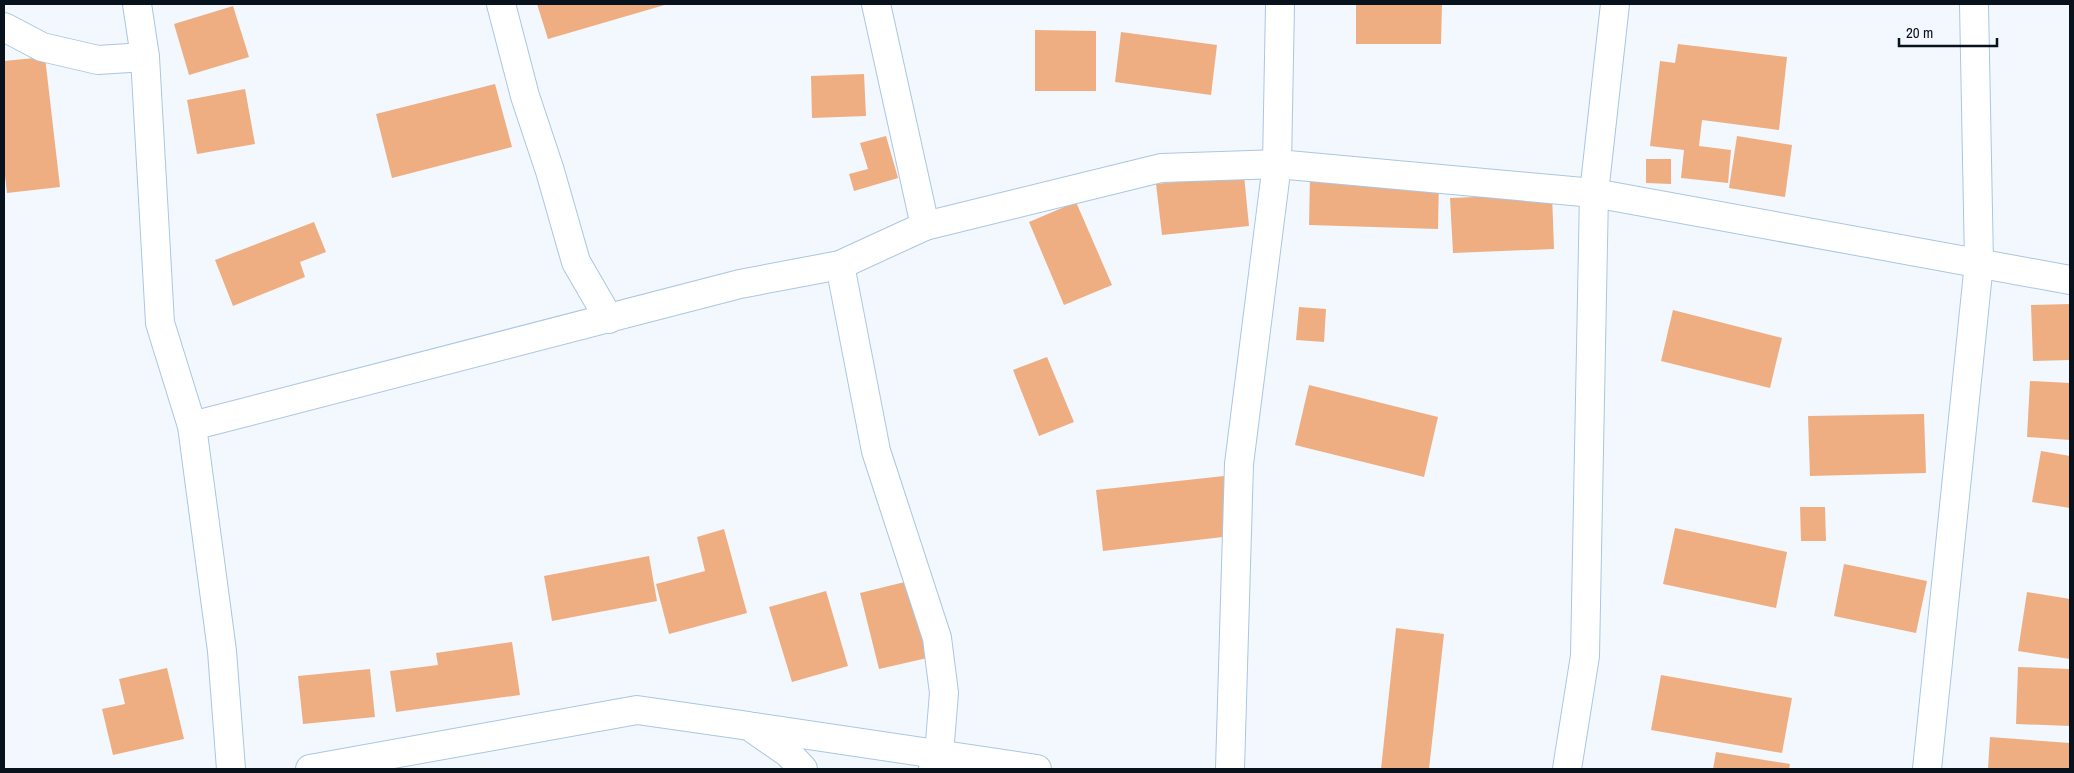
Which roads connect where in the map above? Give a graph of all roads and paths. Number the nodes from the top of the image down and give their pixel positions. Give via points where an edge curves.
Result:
1 (137, 4) edge
2 (501, 4) edge
3 (876, 4) edge
4 (1280, 4) edge
5 (1615, 4) edge
6 (1974, 4) edge
7 (4, 27) edge
8 (145, 57) junction
9 (1277, 164) junction
10 (1594, 193) junction
11 (924, 226) junction
12 (1979, 263) junction
13 (840, 265) junction
14 (2070, 280) edge
15 (609, 319) junction
16 (192, 426) junction
17 (749, 726) junction
18 (936, 761) edge
19 (231, 769) edge
20 (310, 769) edge
21 (803, 769) edge
22 (1037, 769) edge
23 (1230, 769) edge
24 (1567, 769) edge
25 (1927, 769) edge

1 - 8 street
2 - 15 street via 525,96 576,262
3 - 11 street
4 - 9 street
5 - 10 street
6 - 12 street
7 - 8 street via 42,47 98,60
8 - 16 street via 160,323
9 - 10 street
9 - 11 street via 1161,168
9 - 23 street via 1238,464
10 - 12 street
10 - 24 street via 1585,656
11 - 13 street
12 - 14 street
12 - 25 street
13 - 15 street via 740,284
13 - 18 street via 876,451 938,638 944,693
15 - 16 street
16 - 19 street via 222,651
17 - 18 street
17 - 20 street via 637,710
17 - 21 street via 788,753
18 - 22 street

